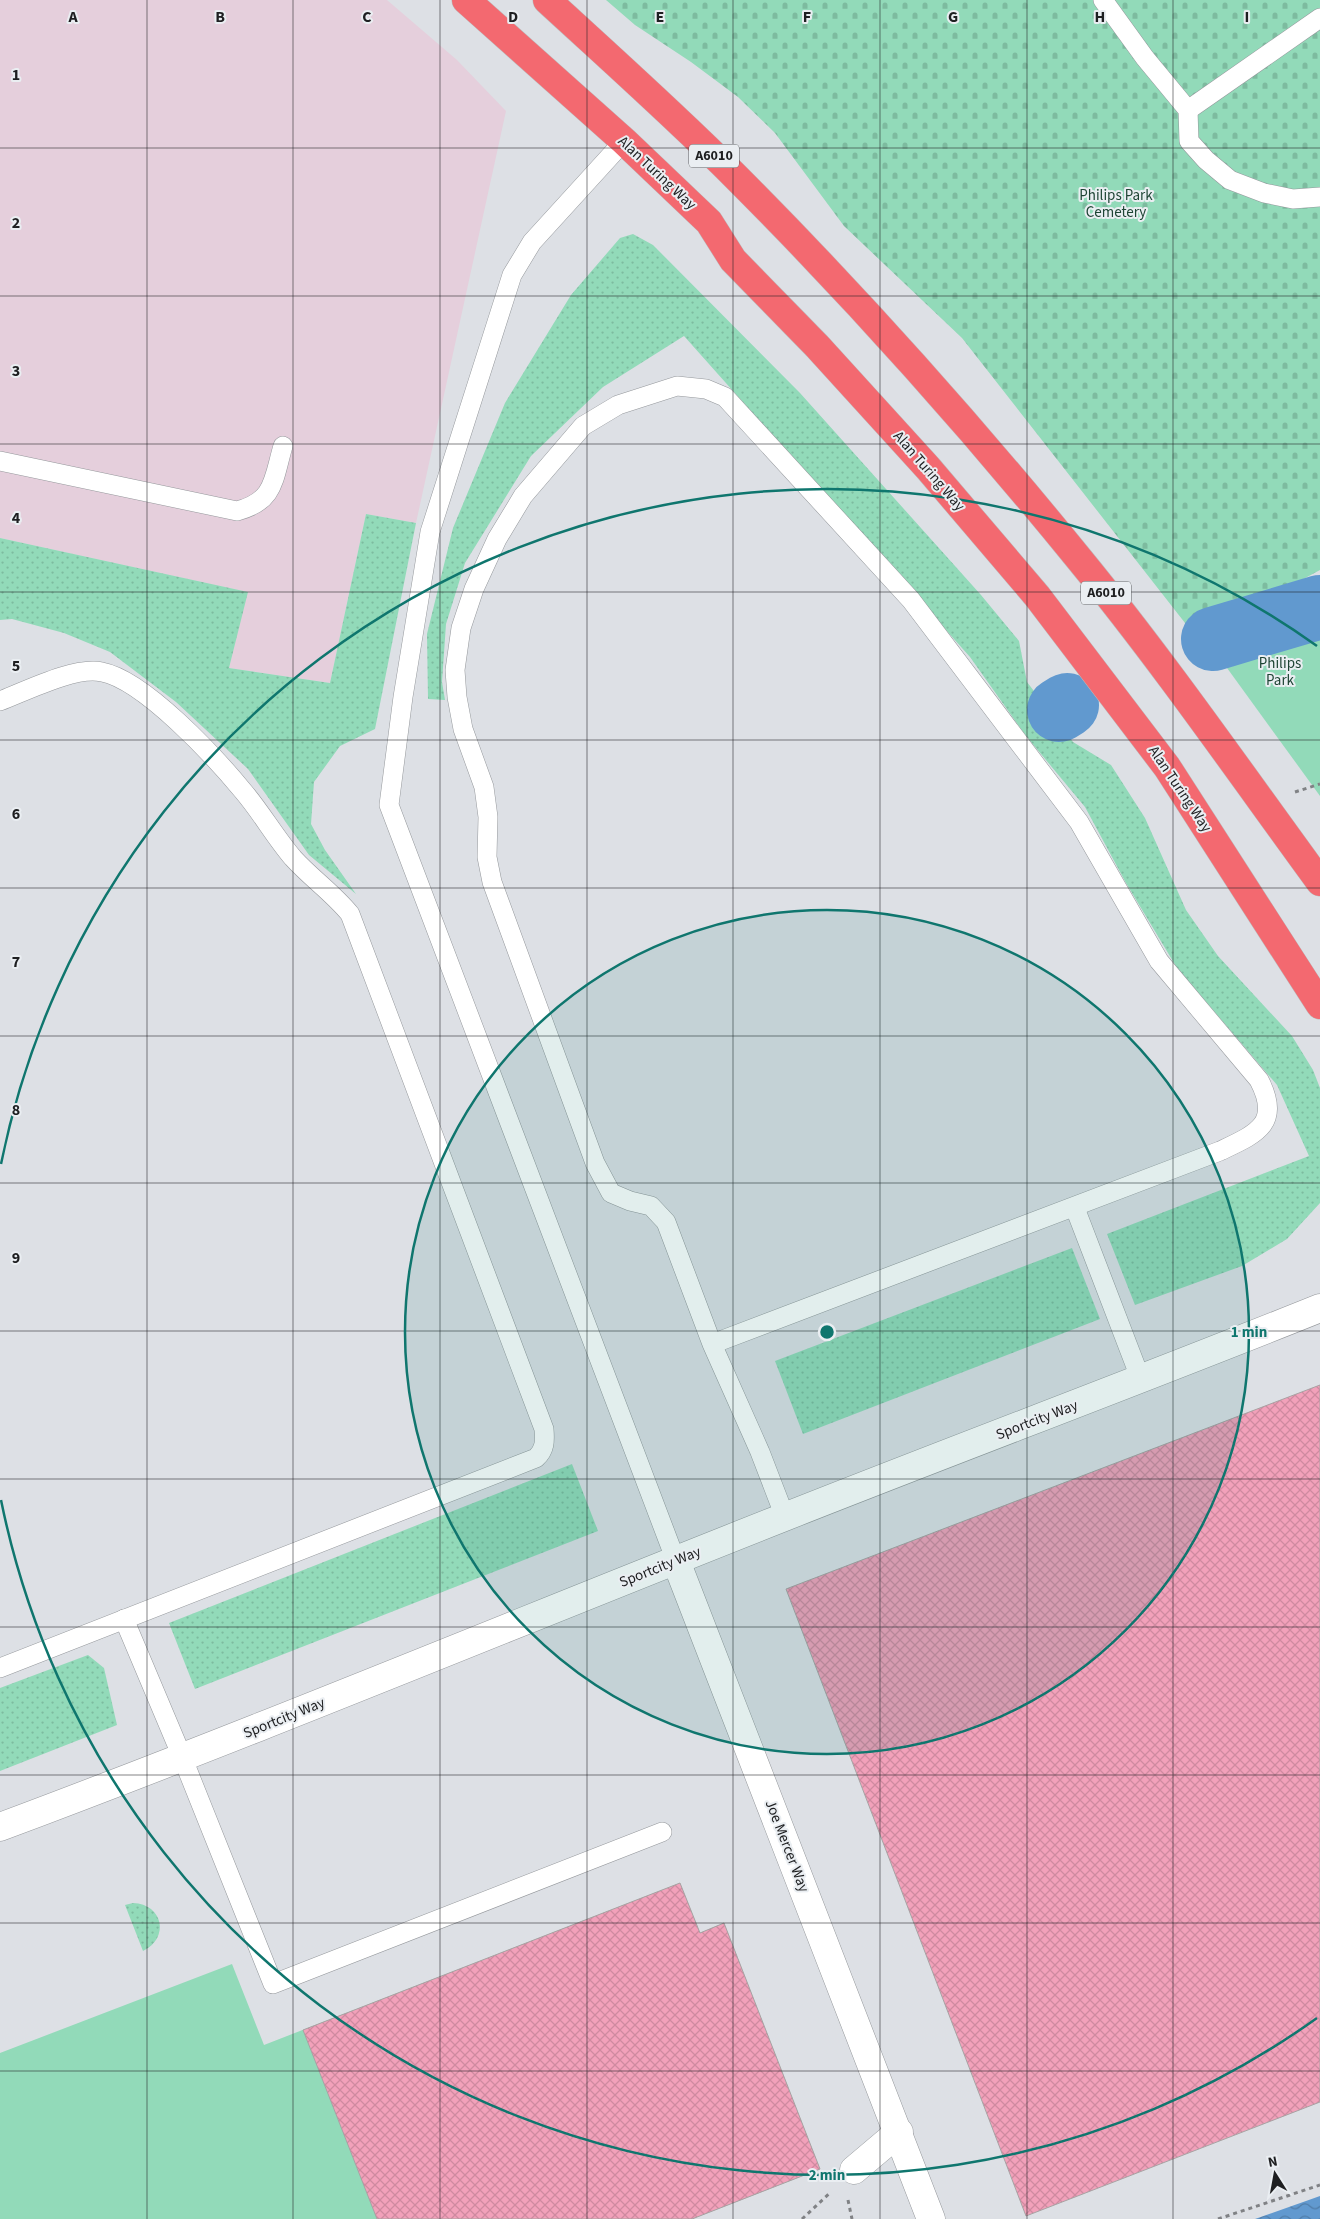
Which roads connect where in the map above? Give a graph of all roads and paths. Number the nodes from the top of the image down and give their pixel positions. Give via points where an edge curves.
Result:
1 (466, 0) edge
2 (547, 0) edge
3 (1103, 0) edge
4 (1320, 18) edge
5 (1188, 110) junction
6 (624, 141) junction
7 (1320, 197) edge
8 (283, 446) dead end
9 (0, 460) edge
10 (0, 701) edge
11 (1320, 882) edge
12 (1320, 1005) edge
13 (1075, 1208) junction
14 (1320, 1308) edge
15 (712, 1344) junction
16 (1142, 1380) junction
17 (785, 1517) junction
18 (676, 1561) junction
19 (124, 1619) junction
20 (0, 1668) edge
21 (183, 1758) junction
22 (0, 1827) edge
23 (662, 1832) dead end
24 (903, 2144) junction
25 (854, 2170) joint
26 (1320, 2185) edge
27 (802, 2219) edge
28 (932, 2219) edge
29 (1218, 2219) edge

1 - 6 highway, Alan Turing Way
2 - 11 highway, A6010 via 732,173 872,320 992,454 1175,681
3 - 5 lane
4 - 5 lane
5 - 7 lane via 1189,141 1230,180 1264,193 1293,198
6 - 12 highway, Alan Turing Way via 709,222 733,260 928,468 1036,596 1167,767
6 - 18 lane via 532,242 512,275 430,532 389,805
8 - 9 lane via 270,491 255,506 237,511
10 - 19 lane via 76,674 100,671 114,676 145,695 184,728 243,790 293,858 350,914 544,1429 545,1440 536,1458
13 - 15 lane
13 - 15 lane via 1248,1138 1268,1116 1267,1094 1260,1080 1159,961 1079,822 911,600 725,397 706,389 677,386 618,405 577,431 523,496 496,538 461,628 455,670 457,697 463,729 484,787 488,817 487,857 492,882 595,1164 611,1193 651,1206 666,1222
13 - 16 lane
14 - 16 street, Sportcity Way
15 - 17 lane
16 - 17 street, Sportcity Way
17 - 18 street, Sportcity Way
18 - 21 street, Sportcity Way
18 - 24 street, Joe Mercer Way
19 - 20 lane
19 - 21 lane
21 - 22 street, Sportcity Way
21 - 23 lane via 273,1984
24 - 25 street
24 - 28 street, Joe Mercer Way
25 - 27 path
26 - 29 path

